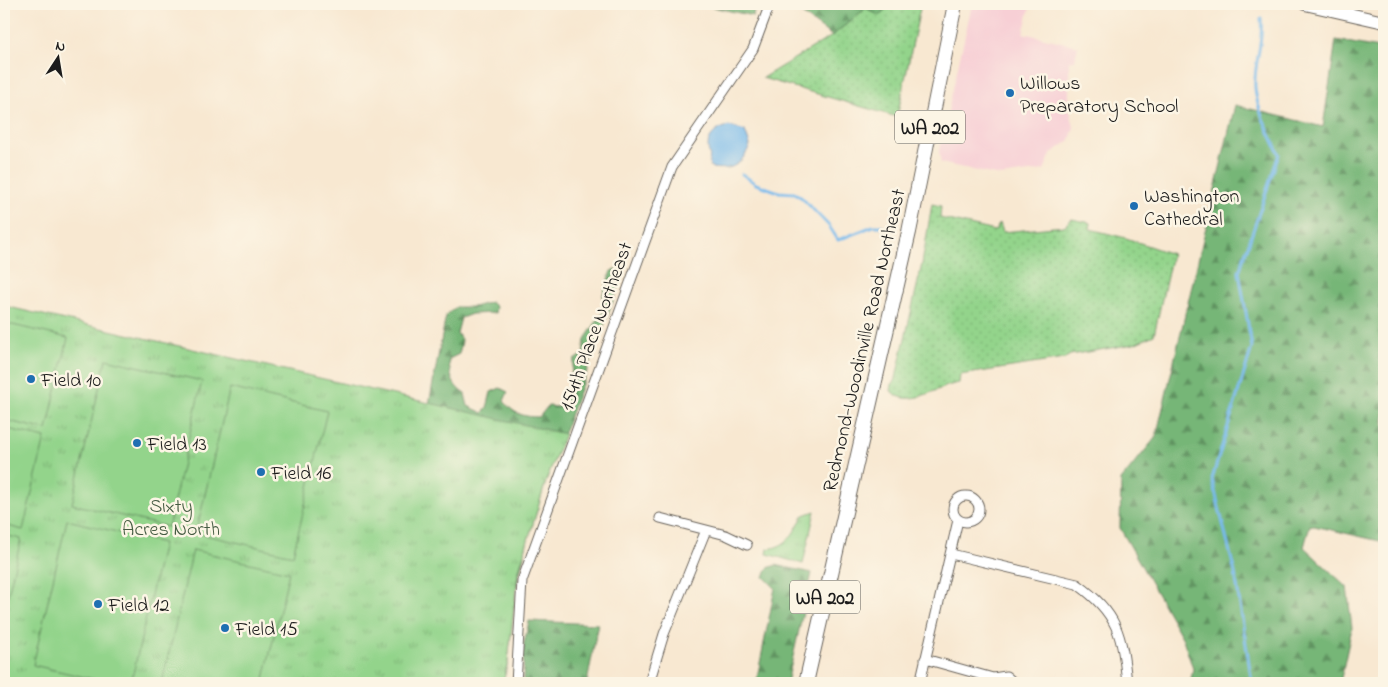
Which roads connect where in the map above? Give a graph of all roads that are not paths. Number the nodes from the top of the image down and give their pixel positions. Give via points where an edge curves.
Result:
1 (770, 4) edge
2 (955, 4) edge
3 (1305, 4) edge
4 (1384, 22) edge
5 (660, 518) dead end
6 (958, 520) dead end
7 (706, 530) junction
8 (747, 545) dead end
9 (951, 554) junction
10 (925, 660) junction
11 (991, 680) edge
12 (516, 683) edge
13 (649, 683) edge
14 (806, 683) edge
15 (920, 683) edge
16 (1014, 683) edge
17 (1128, 683) edge

1 - 12 street, 154th Place Northeast via 753,49 672,167 522,580
2 - 14 main road, Redmond-Woodinville Road Northeast / WA 202 via 907,241
3 - 4 street
5 - 7 street
6 - 9 street
7 - 8 street
7 - 13 street via 664,634
9 - 10 street
9 - 17 street via 1077,584 1104,606 1119,630
10 - 11 street
10 - 15 street
11 - 16 street via 1006,676

